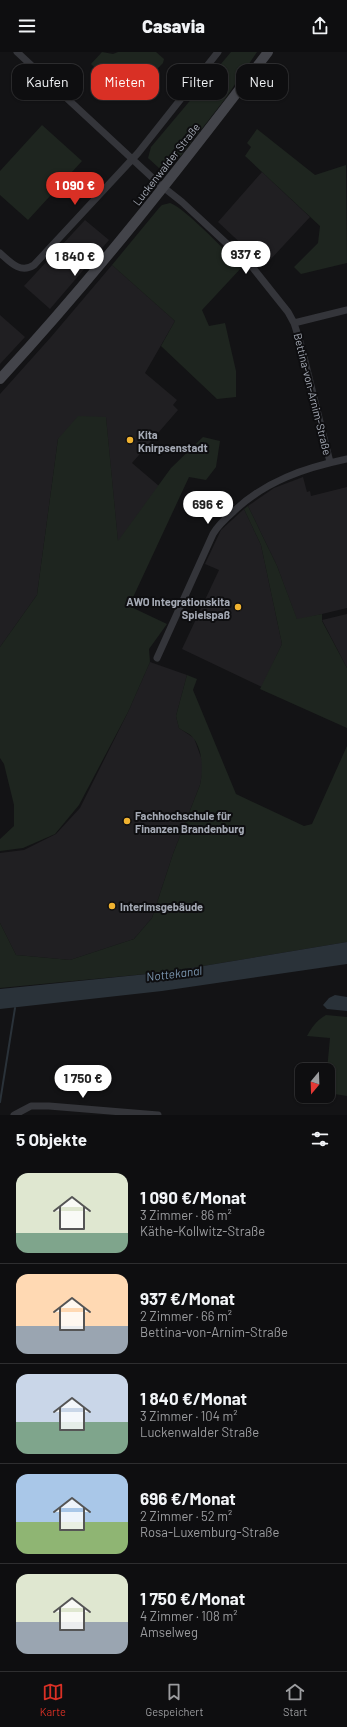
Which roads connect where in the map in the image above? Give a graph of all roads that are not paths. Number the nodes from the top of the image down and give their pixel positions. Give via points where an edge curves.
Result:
1 (17, 52) edge
2 (218, 52) edge
3 (268, 52) edge
4 (132, 159) junction
5 (163, 188) junction
6 (0, 253) edge
7 (347, 310) edge
8 (294, 323) junction
9 (0, 379) edge
10 (347, 459) edge
11 (330, 462) junction
12 (156, 658) dead end
13 (140, 1114) edge
14 (14, 1115) edge
15 (158, 1115) edge

1 - 4 street, Bettina-von-Arnim-Straße
2 - 4 street
3 - 5 main road, Luckenwalder Straße
4 - 5 street, Bettina-von-Arnim-Straße
4 - 6 street via 34,265 18,268
5 - 8 street, Bettina-von-Arnim-Straße via 182,202 253,268
5 - 9 main road, Luckenwalder Straße via 52,322
7 - 8 street
8 - 11 street, Bettina-von-Arnim-Straße
10 - 11 street
11 - 12 street via 277,480 243,502 219,525
13 - 14 street via 31,1106
13 - 15 street

